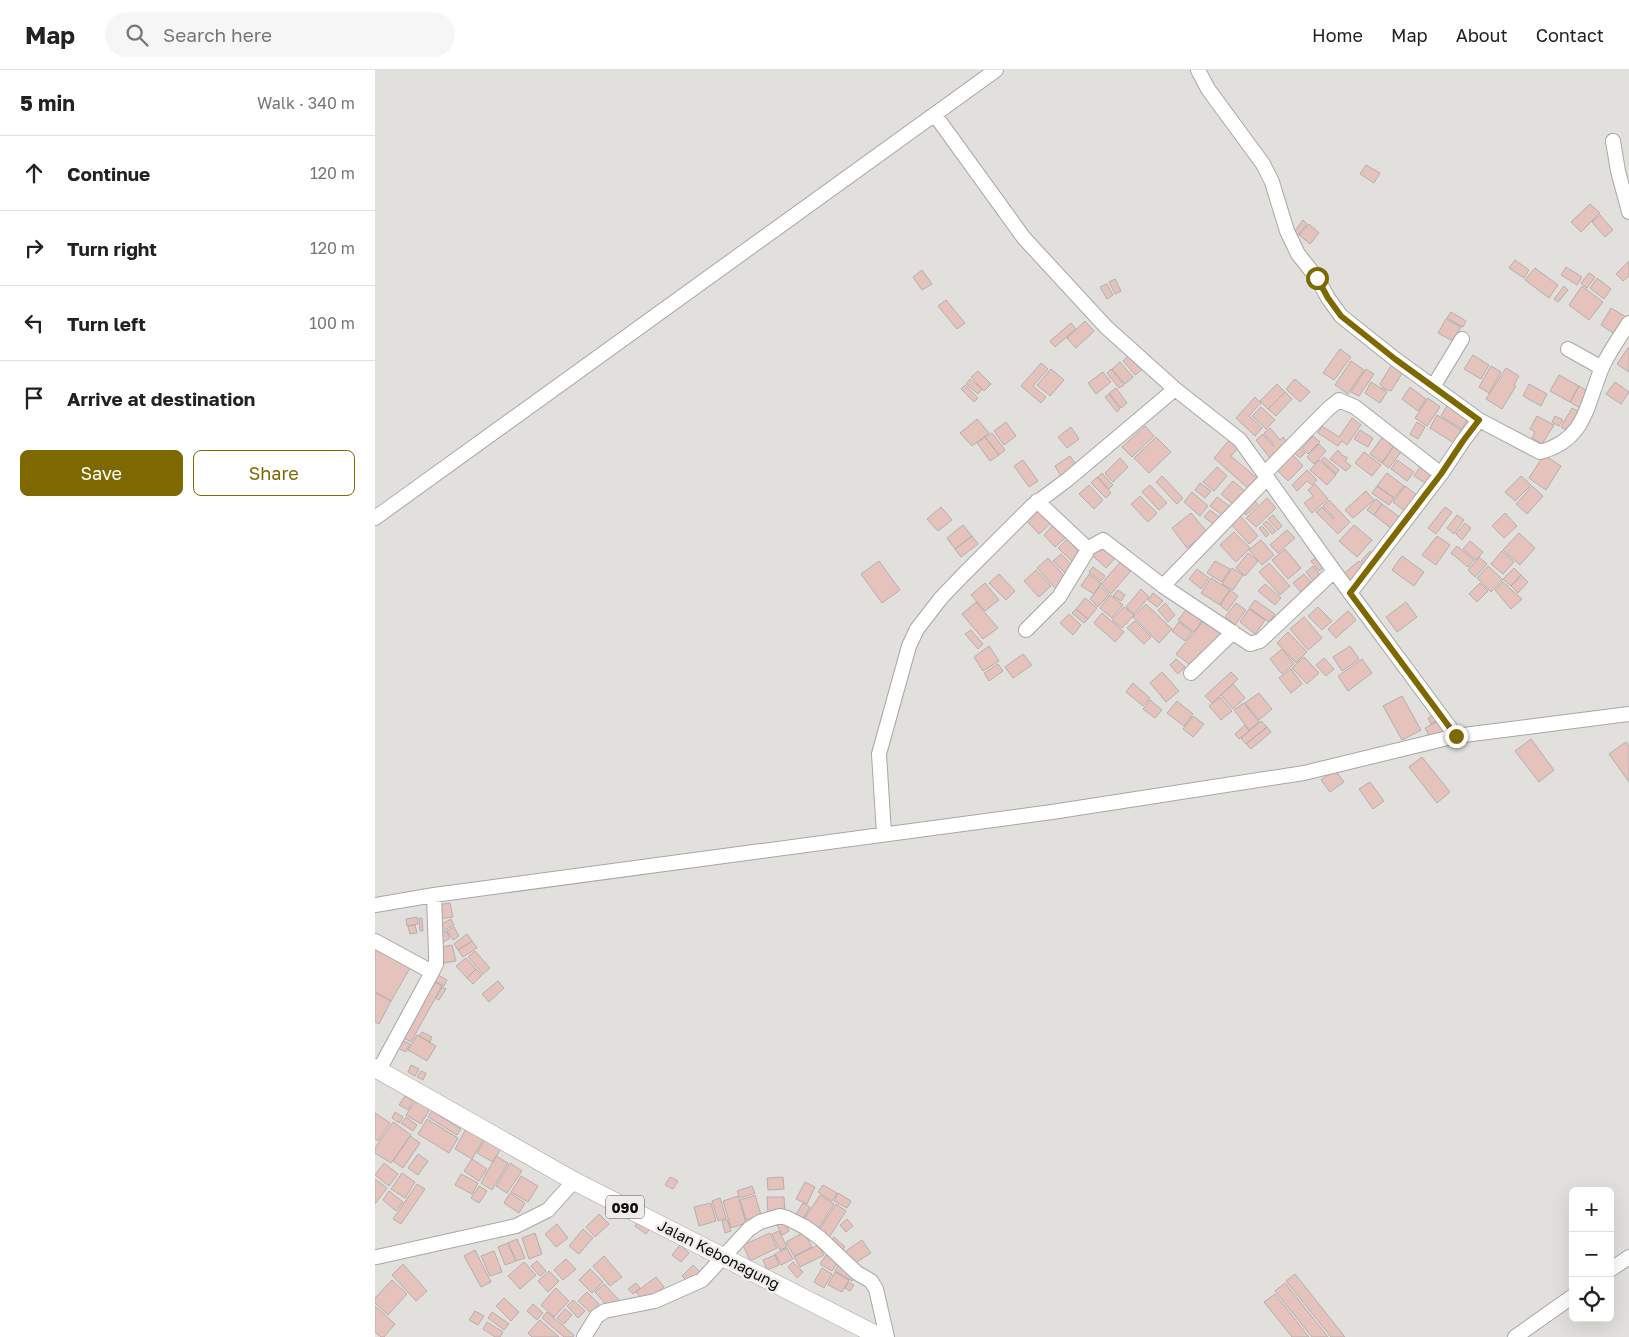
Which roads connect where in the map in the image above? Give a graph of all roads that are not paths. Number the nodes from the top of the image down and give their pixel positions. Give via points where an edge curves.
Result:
1 (996, 70) edge
2 (1198, 70) edge
3 (935, 115) junction
4 (1613, 141) dead end
5 (1629, 212) edge
6 (1629, 323) edge
7 (1462, 339) dead end
8 (1568, 349) dead end
9 (1602, 368) junction
10 (1433, 387) junction
11 (1175, 389) junction
12 (1479, 420) junction
13 (1441, 474) junction
14 (1265, 476) junction
15 (1037, 501) junction
16 (375, 518) edge
17 (1089, 548) junction
18 (1334, 571) junction
19 (1163, 586) junction
20 (1350, 593) junction
21 (1026, 630) dead end
22 (1233, 632) junction
23 (1191, 674) dead end
24 (1629, 714) edge
25 (1456, 736) junction
26 (884, 834) junction
27 (434, 895) junction
28 (375, 905) edge
29 (375, 942) edge
30 (432, 972) junction
31 (377, 1069) edge
32 (574, 1181) junction
33 (376, 1256) edge
34 (724, 1257) junction
35 (1629, 1257) edge
36 (1614, 1267) edge
37 (1569, 1299) edge
38 (585, 1337) edge
39 (880, 1337) edge
40 (887, 1337) edge
41 (1515, 1337) edge

1 - 3 street
2 - 10 street via 1208,89 1265,167 1287,231 1341,316
3 - 11 street via 1024,238 1106,327
3 - 16 street
4 - 5 street
6 - 9 street
7 - 10 street
8 - 9 street
9 - 12 street via 1581,422 1567,440 1554,448 1540,452
10 - 12 street
11 - 14 street via 1240,440
11 - 15 street via 1075,475
12 - 13 street
13 - 14 street via 1355,407 1339,400
13 - 20 street
14 - 18 street
14 - 19 street
15 - 17 street
15 - 26 street via 941,598 917,629 909,646 879,754
17 - 19 street via 1103,540
17 - 21 street via 1059,597
18 - 20 street
18 - 22 street via 1260,641 1250,644
19 - 22 street
20 - 25 street
22 - 23 street
24 - 25 street
25 - 26 street via 1305,773
26 - 27 street
27 - 28 street
27 - 30 street via 436,954
29 - 30 street
30 - 31 street
31 - 32 main road, Jalan Kebonagung / 090
32 - 33 street via 548,1210 516,1226
32 - 34 main road, Jalan Kebonagung / 090
34 - 38 street via 697,1283 655,1301 597,1316
34 - 39 main road, Jalan Kebonagung / 090
34 - 40 street via 754,1225 772,1217 787,1218 820,1238 871,1281 876,1289
35 - 36 street
37 - 41 street

